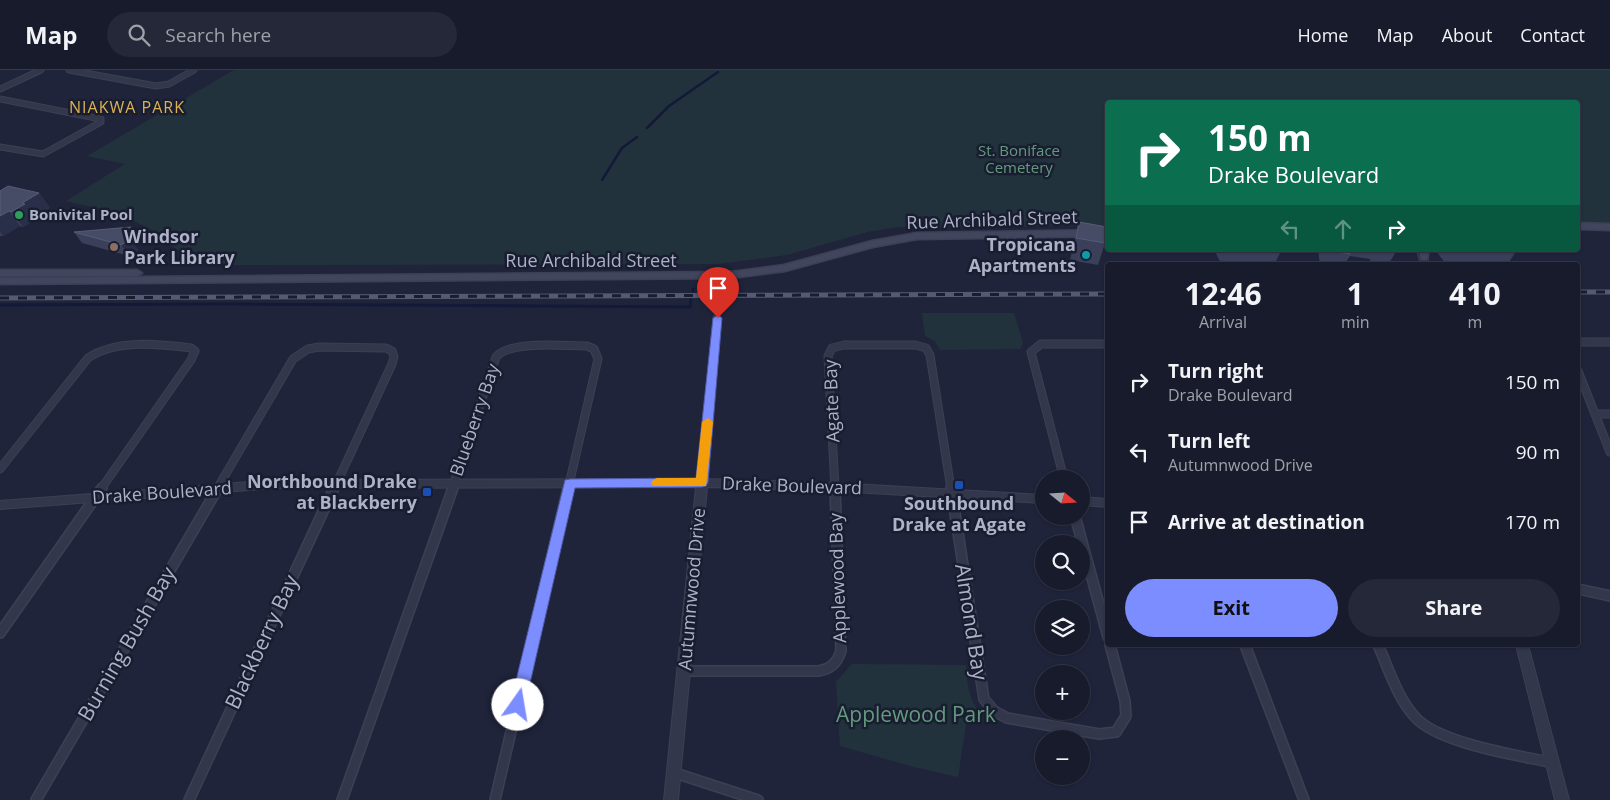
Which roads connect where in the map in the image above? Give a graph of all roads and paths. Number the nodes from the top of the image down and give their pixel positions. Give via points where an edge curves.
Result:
1 (41, 70) edge
2 (69, 70) edge
3 (194, 70) edge
4 (0, 89) edge
5 (0, 99) edge
6 (0, 147) edge
7 (1580, 226) edge
8 (1610, 227) edge
9 (1105, 233) edge
10 (1580, 233) edge
11 (1610, 233) edge
12 (0, 273) edge
13 (251, 278) junction
14 (0, 281) edge
15 (718, 318) dead end
16 (1580, 342) edge
17 (1610, 342) edge
18 (1105, 344) edge
19 (1580, 376) edge
20 (1595, 414) junction
21 (1610, 414) edge
22 (1610, 452) edge
23 (0, 469) edge
24 (1062, 470) edge
25 (702, 482) junction
26 (336, 484) junction
27 (454, 484) junction
28 (570, 484) junction
29 (835, 487) junction
30 (218, 489) junction
31 (951, 493) junction
32 (95, 498) junction
33 (1035, 498) edge
34 (1090, 502) edge
35 (1105, 503) edge
36 (0, 505) edge
37 (1077, 525) edge
38 (1580, 589) edge
39 (1610, 596) edge
40 (1105, 626) edge
41 (0, 633) edge
42 (1111, 647) edge
43 (1246, 647) edge
44 (1379, 647) edge
45 (1523, 647) edge
46 (684, 671) junction
47 (1553, 763) junction
48 (675, 773) junction
49 (36, 800) edge
50 (189, 800) edge
51 (342, 800) edge
52 (495, 800) edge
53 (671, 800) edge
54 (758, 800) edge
55 (1304, 800) edge
56 (1562, 800) edge

1 - 4 street
2 - 3 street via 156,86 169,84
5 - 6 street via 102,119 43,154
7 - 8 main road
9 - 13 main road, Rue Archibald Street via 917,236 872,244 785,268 732,275
10 - 11 main road
12 - 13 main road, Rue Archibald Street via 216,274
13 - 14 main road, Rue Archibald Street
15 - 25 street, Autumnwood Drive
16 - 17 street
18 - 24 street via 1041,344 1031,352
19 - 20 street
20 - 21 street
20 - 22 street
23 - 32 street via 96,351 114,347 191,348 194,355
25 - 28 street, Drake Boulevard
25 - 29 street, Drake Boulevard
25 - 46 street, Autumnwood Drive
26 - 27 street, Drake Boulevard
26 - 30 street, Drake Boulevard via 276,484
26 - 30 street, Blackberry Bay via 392,364 392,351 386,348 319,347 308,349 293,359
26 - 50 street, Blackberry Bay
27 - 28 street, Drake Boulevard
27 - 28 street, Blueberry Bay via 500,352 521,346 587,346 594,349 598,359
27 - 51 street
28 - 52 street
29 - 31 street, Drake Boulevard
29 - 31 street, Agate Bay via 828,356 832,348 844,345 915,345 926,348 930,355
29 - 46 street, Applewood Bay via 841,651 838,662 818,671
30 - 32 street, Drake Boulevard
30 - 49 street, Burning Bush Bay
31 - 33 street, Drake Boulevard
31 - 42 street, Almond Bay via 981,690 994,711 1007,718 1098,734 1116,732 1126,716
32 - 36 street, Drake Boulevard
32 - 41 street
34 - 35 street
37 - 40 street
38 - 39 street
43 - 55 street
44 - 47 street via 1411,711 1428,729
45 - 47 street
46 - 48 street, Autumnwood Drive
47 - 56 street
48 - 53 street, Autumnwood Drive
48 - 54 street

